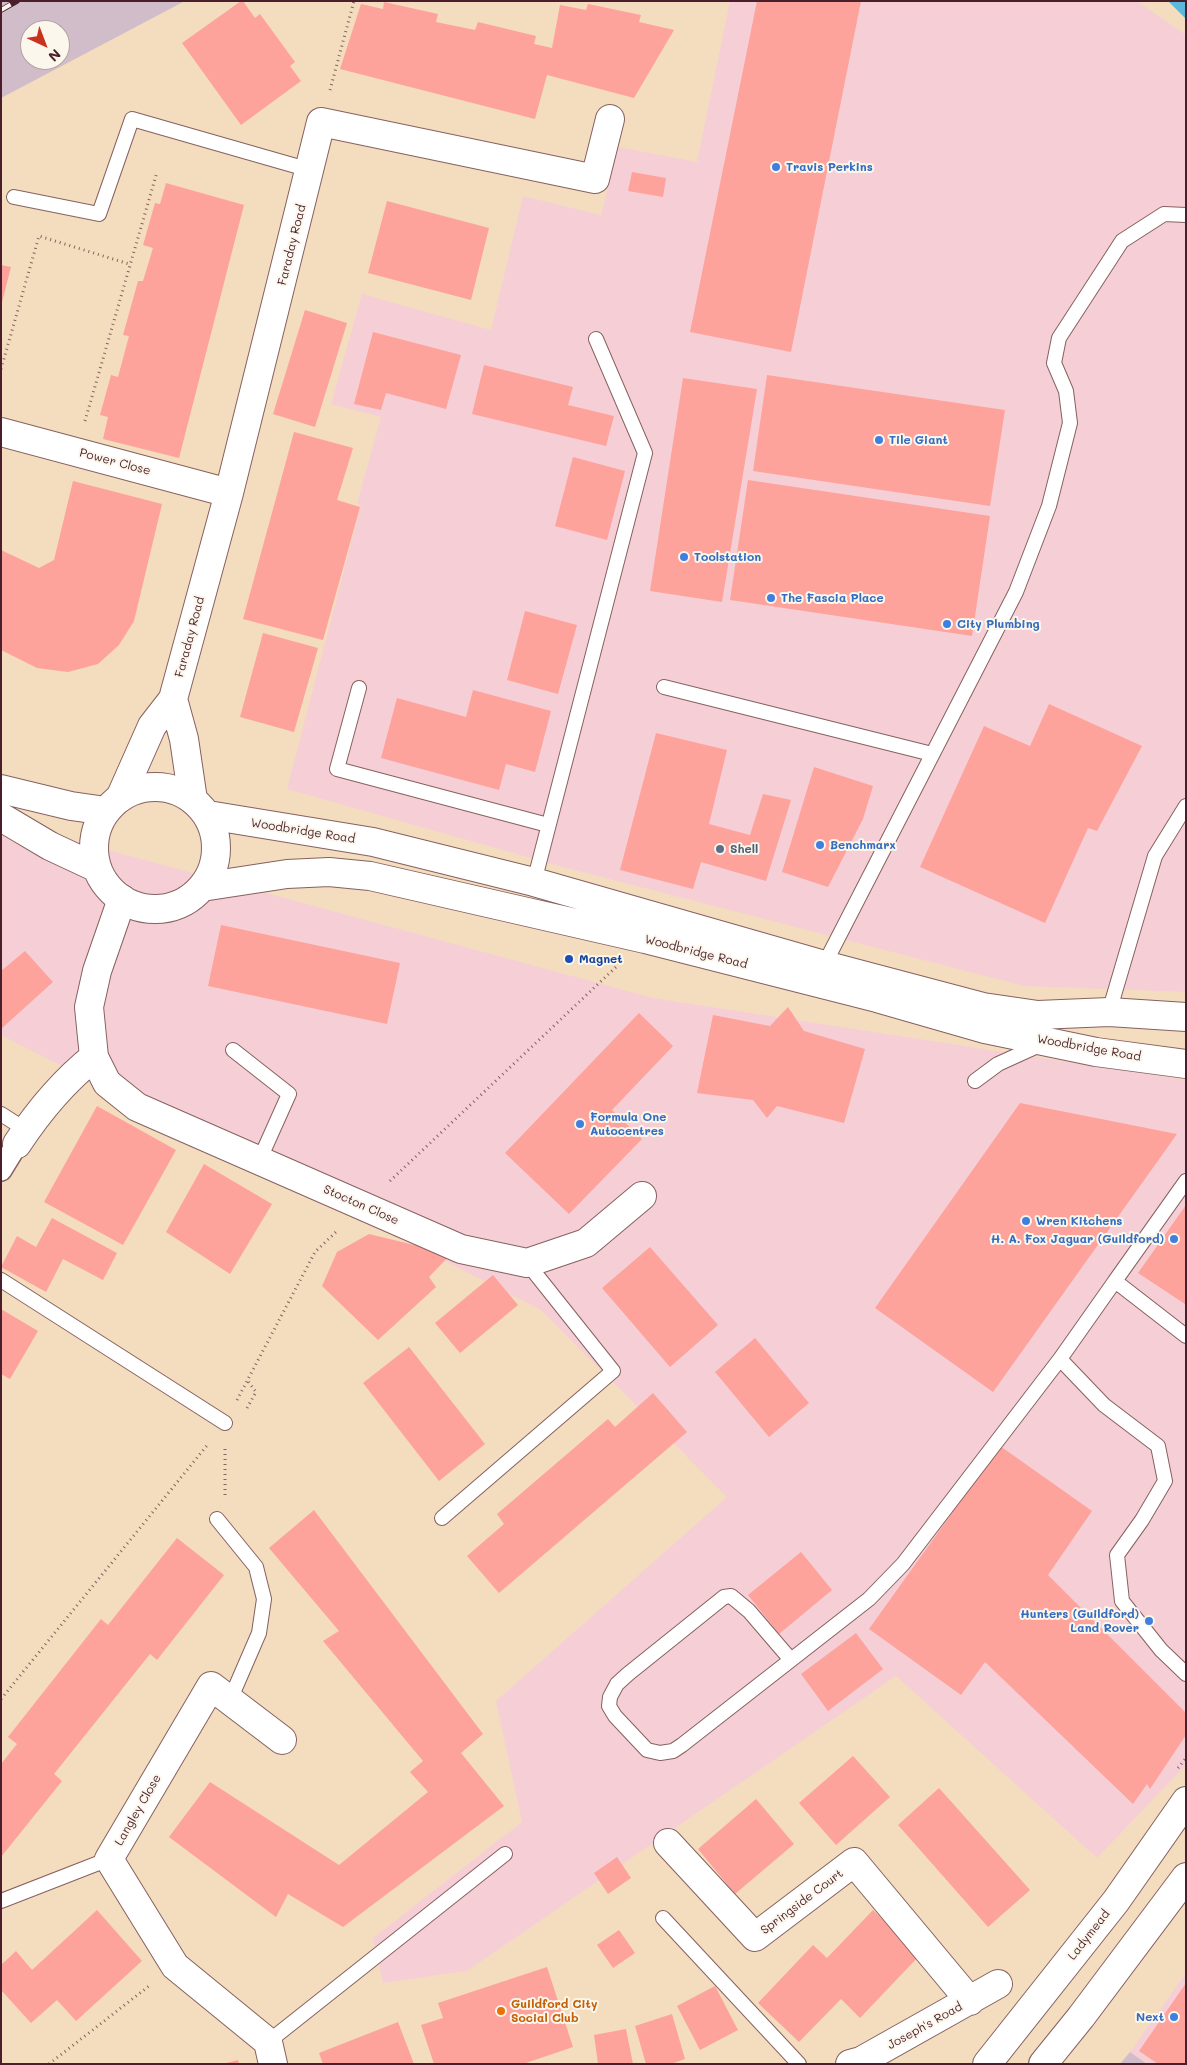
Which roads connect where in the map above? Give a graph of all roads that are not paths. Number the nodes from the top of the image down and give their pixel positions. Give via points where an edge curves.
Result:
1 (610, 119) dead end
2 (310, 170) junction
3 (14, 197) dead end
4 (1186, 215) edge
5 (596, 339) dead end
6 (1, 432) edge
7 (229, 493) junction
8 (664, 687) dead end
9 (359, 688) dead end
10 (173, 699) junction
11 (932, 754) junction
12 (1, 789) edge
13 (113, 804) junction
14 (1186, 806) edge
15 (201, 808) junction
16 (1, 817) edge
17 (548, 824) junction
18 (97, 868) junction
19 (534, 882) junction
20 (202, 887) junction
21 (122, 899) junction
22 (824, 965) junction
23 (1109, 1012) junction
24 (1186, 1017) edge
25 (1048, 1042) junction
26 (233, 1050) dead end
27 (94, 1057) junction
28 (1186, 1064) edge
29 (975, 1081) dead end
30 (1, 1114) edge
31 (22, 1137) junction
32 (259, 1161) junction
33 (1, 1170) edge
34 (1186, 1181) edge
35 (642, 1196) dead end
36 (527, 1263) junction
37 (1, 1280) edge
38 (1115, 1281) junction
39 (1186, 1336) edge
40 (1060, 1359) junction
41 (225, 1423) road end
42 (442, 1518) dead end
43 (217, 1519) road end
44 (791, 1660) junction
45 (1186, 1674) edge
46 (230, 1700) junction
47 (282, 1740) dead end
48 (1186, 1801) edge
49 (668, 1843) dead end
50 (506, 1854) dead end
51 (109, 1859) junction
52 (1186, 1878) edge
53 (1, 1901) edge
54 (663, 1918) dead end
55 (998, 1984) dead end
56 (970, 2001) junction
57 (271, 2053) edge
58 (858, 2063) edge
59 (800, 2064) edge
60 (987, 2064) edge
61 (1043, 2064) edge

1 - 2 street, Faraday Road via 595,179 321,122
2 - 3 lane via 132,119 99,214
2 - 7 street, Faraday Road
4 - 11 lane via 1164,214 1122,241 1059,338 1054,362 1066,391 1070,423 1050,506 1016,592
5 - 17 lane via 645,454
6 - 7 street, Power Close
7 - 10 street, Faraday Road
8 - 11 lane
9 - 17 lane via 337,770
10 - 13 street, Faraday Road via 152,726
10 - 15 street
11 - 22 lane
12 - 13 street, Woodbridge Road via 71,806
13 - 15 street, Woodbridge Road via 136,791 155,789 176,790
13 - 18 street, Woodbridge Road via 96,835
14 - 23 lane via 1154,856
15 - 19 street, Woodbridge Road via 374,842
15 - 20 street, Woodbridge Road via 215,833 217,852 212,871
16 - 18 street via 50,846
17 - 19 lane
18 - 21 street, Woodbridge Road via 107,886
19 - 22 street, Woodbridge Road
20 - 21 street, Woodbridge Road via 189,899 164,908 138,906
20 - 25 street, Woodbridge Road via 287,874 329,872 370,876 645,939 985,1029
21 - 27 street, Stocton Close via 97,971 89,1007
22 - 23 street, Woodbridge Road via 992,1008 1038,1015
23 - 24 street, Woodbridge Road
25 - 28 street, Woodbridge Road
25 - 29 lane via 998,1064
26 - 32 lane via 289,1094
27 - 31 street via 74,1073
27 - 32 street, Stocton Close via 107,1083 137,1107
30 - 31 lane
31 - 33 street
32 - 36 street, Stocton Close via 461,1249
34 - 38 lane
35 - 36 street via 586,1243
36 - 42 lane via 613,1371
37 - 41 lane
38 - 39 lane
38 - 40 lane
40 - 44 lane via 902,1564 869,1599
40 - 45 lane via 1104,1405 1158,1446 1165,1481 1118,1555 1122,1601 1161,1650
43 - 46 lane via 256,1567 264,1599 259,1633
44 - 44 lane via 673,1751 647,1750 609,1706 617,1684 724,1597 731,1596 749,1611
46 - 47 street, Langley Close
46 - 51 street, Langley Close via 211,1686
48 - 60 street, Ladymead via 1116,1901
49 - 56 street, Springside Court via 755,1938 854,1862
50 - 57 lane
51 - 53 lane
51 - 57 street, Langley Close via 175,1966
52 - 61 street
54 - 59 lane
55 - 56 street, Joseph's Road
56 - 58 street, Joseph's Road

